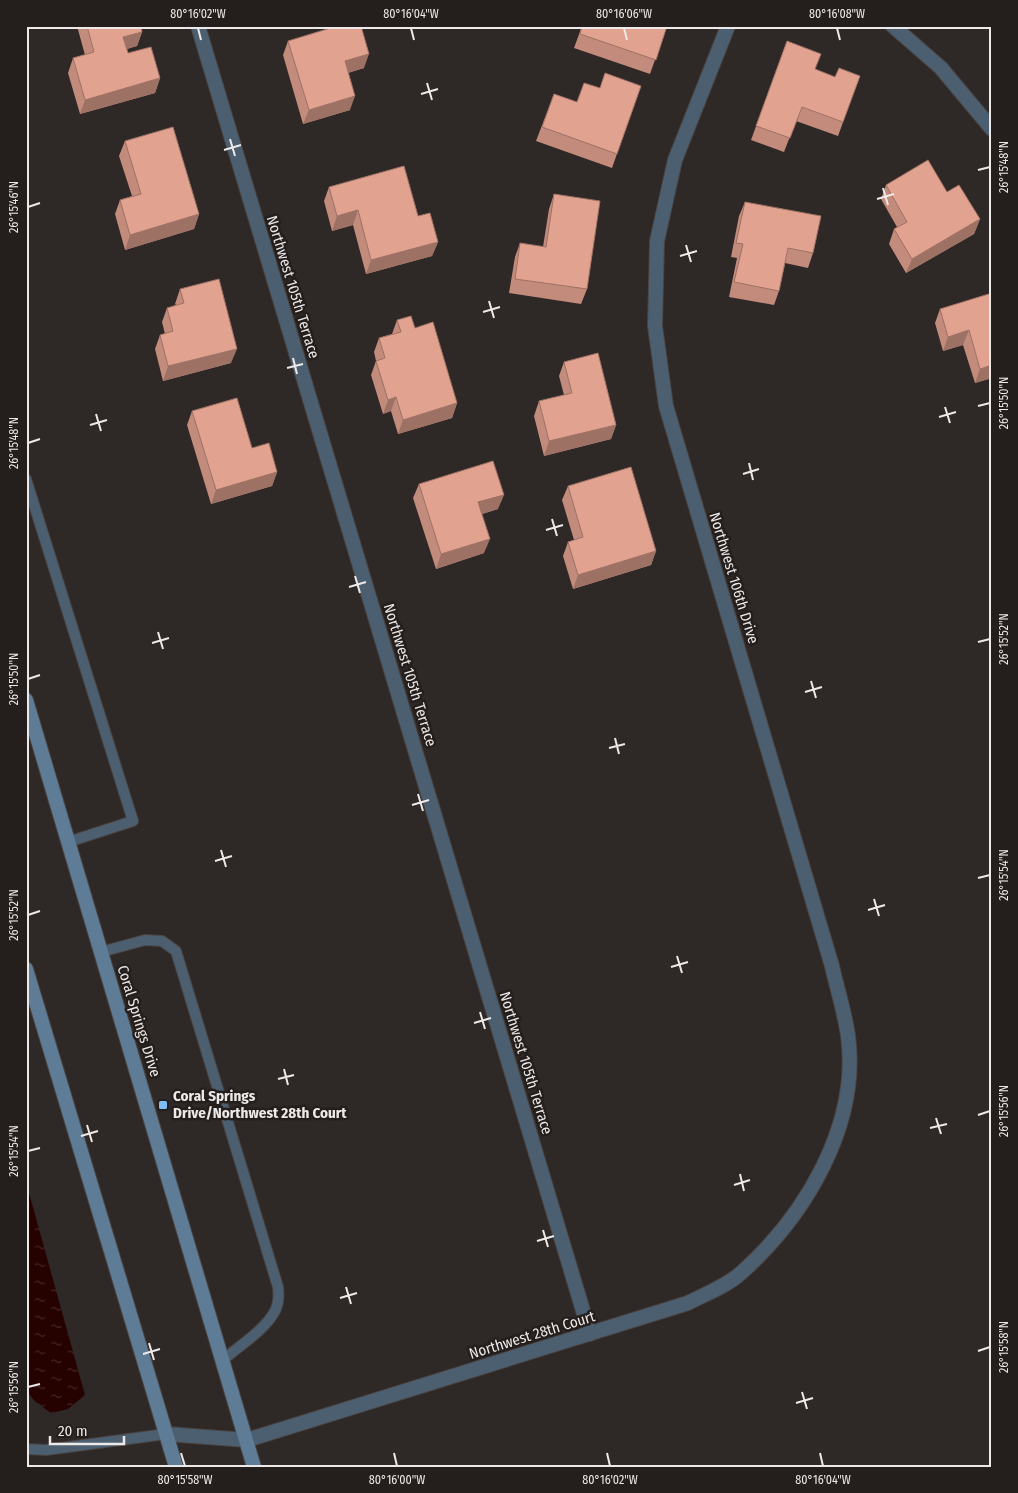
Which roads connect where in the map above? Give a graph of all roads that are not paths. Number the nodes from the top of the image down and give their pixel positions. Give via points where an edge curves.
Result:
1 (198, 26) edge
2 (728, 26) edge
3 (893, 26) edge
4 (992, 130) edge
5 (26, 479) edge
6 (26, 700) edge
7 (68, 842) junction
8 (101, 952) junction
9 (26, 968) edge
10 (835, 1139) joint
11 (590, 1334) junction
12 (223, 1360) junction
13 (166, 1434) junction
14 (247, 1440) junction
15 (26, 1449) edge
16 (176, 1467) edge
17 (254, 1467) edge

1 - 11 street, Northwest 105th Terrace
2 - 10 street, Northwest 106th Drive via 675,160 657,241 655,326 666,406 832,966 848,1037 848,1092
3 - 4 street via 941,68
5 - 7 lane via 134,821
6 - 7 main road, Coral Springs Drive
7 - 8 main road, Coral Springs Drive
8 - 12 main road, Coral Springs Drive
8 - 12 lane via 146,940 162,941 176,950 276,1278 279,1300 275,1311
9 - 13 main road
10 - 11 street, Northwest 28th Court via 809,1193 778,1235 740,1274 688,1303
11 - 14 street, Northwest 28th Court
12 - 14 main road, Coral Springs Drive
13 - 14 street, Northwest 28th Court
13 - 15 lane via 46,1450
13 - 16 main road
14 - 17 main road, Coral Springs Drive

